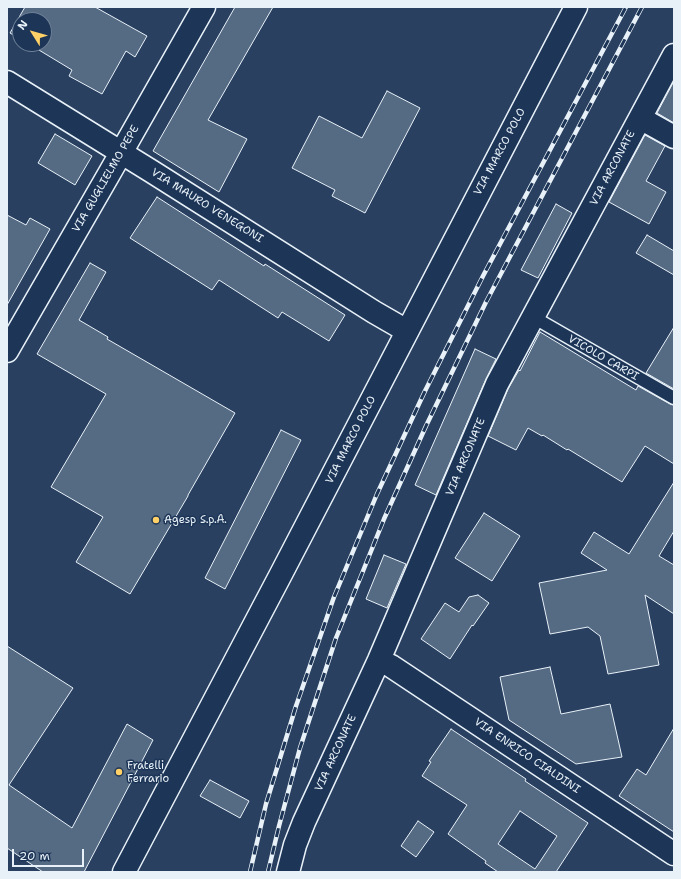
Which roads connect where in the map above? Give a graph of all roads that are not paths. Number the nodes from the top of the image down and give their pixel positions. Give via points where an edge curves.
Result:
1 (204, 7) edge
2 (576, 7) edge
3 (674, 55) edge
4 (7, 82) edge
5 (640, 118) junction
6 (674, 137) edge
7 (121, 153) junction
8 (533, 317) junction
9 (407, 331) junction
10 (7, 351) edge
11 (674, 398) edge
12 (379, 660) junction
13 (674, 854) edge
14 (124, 872) edge
15 (288, 872) edge

1 - 7 street, VIA GUGLIELMO PEPE
2 - 9 street, VIA MARCO POLO
3 - 5 street, VIA ARCONATE
4 - 7 street, VIA MAURO VENEGONI
5 - 6 street
5 - 8 street, VIA ARCONATE
7 - 9 street, VIA MAURO VENEGONI
7 - 10 street, VIA GUGLIELMO PEPE
8 - 11 lane, VICOLO CARPI
8 - 12 street, VIA ARCONATE via 497,384
9 - 14 street, VIA MARCO POLO
12 - 13 street, VIA ENRICO CIALDINI
12 - 15 street, VIA ARCONATE via 302,826

